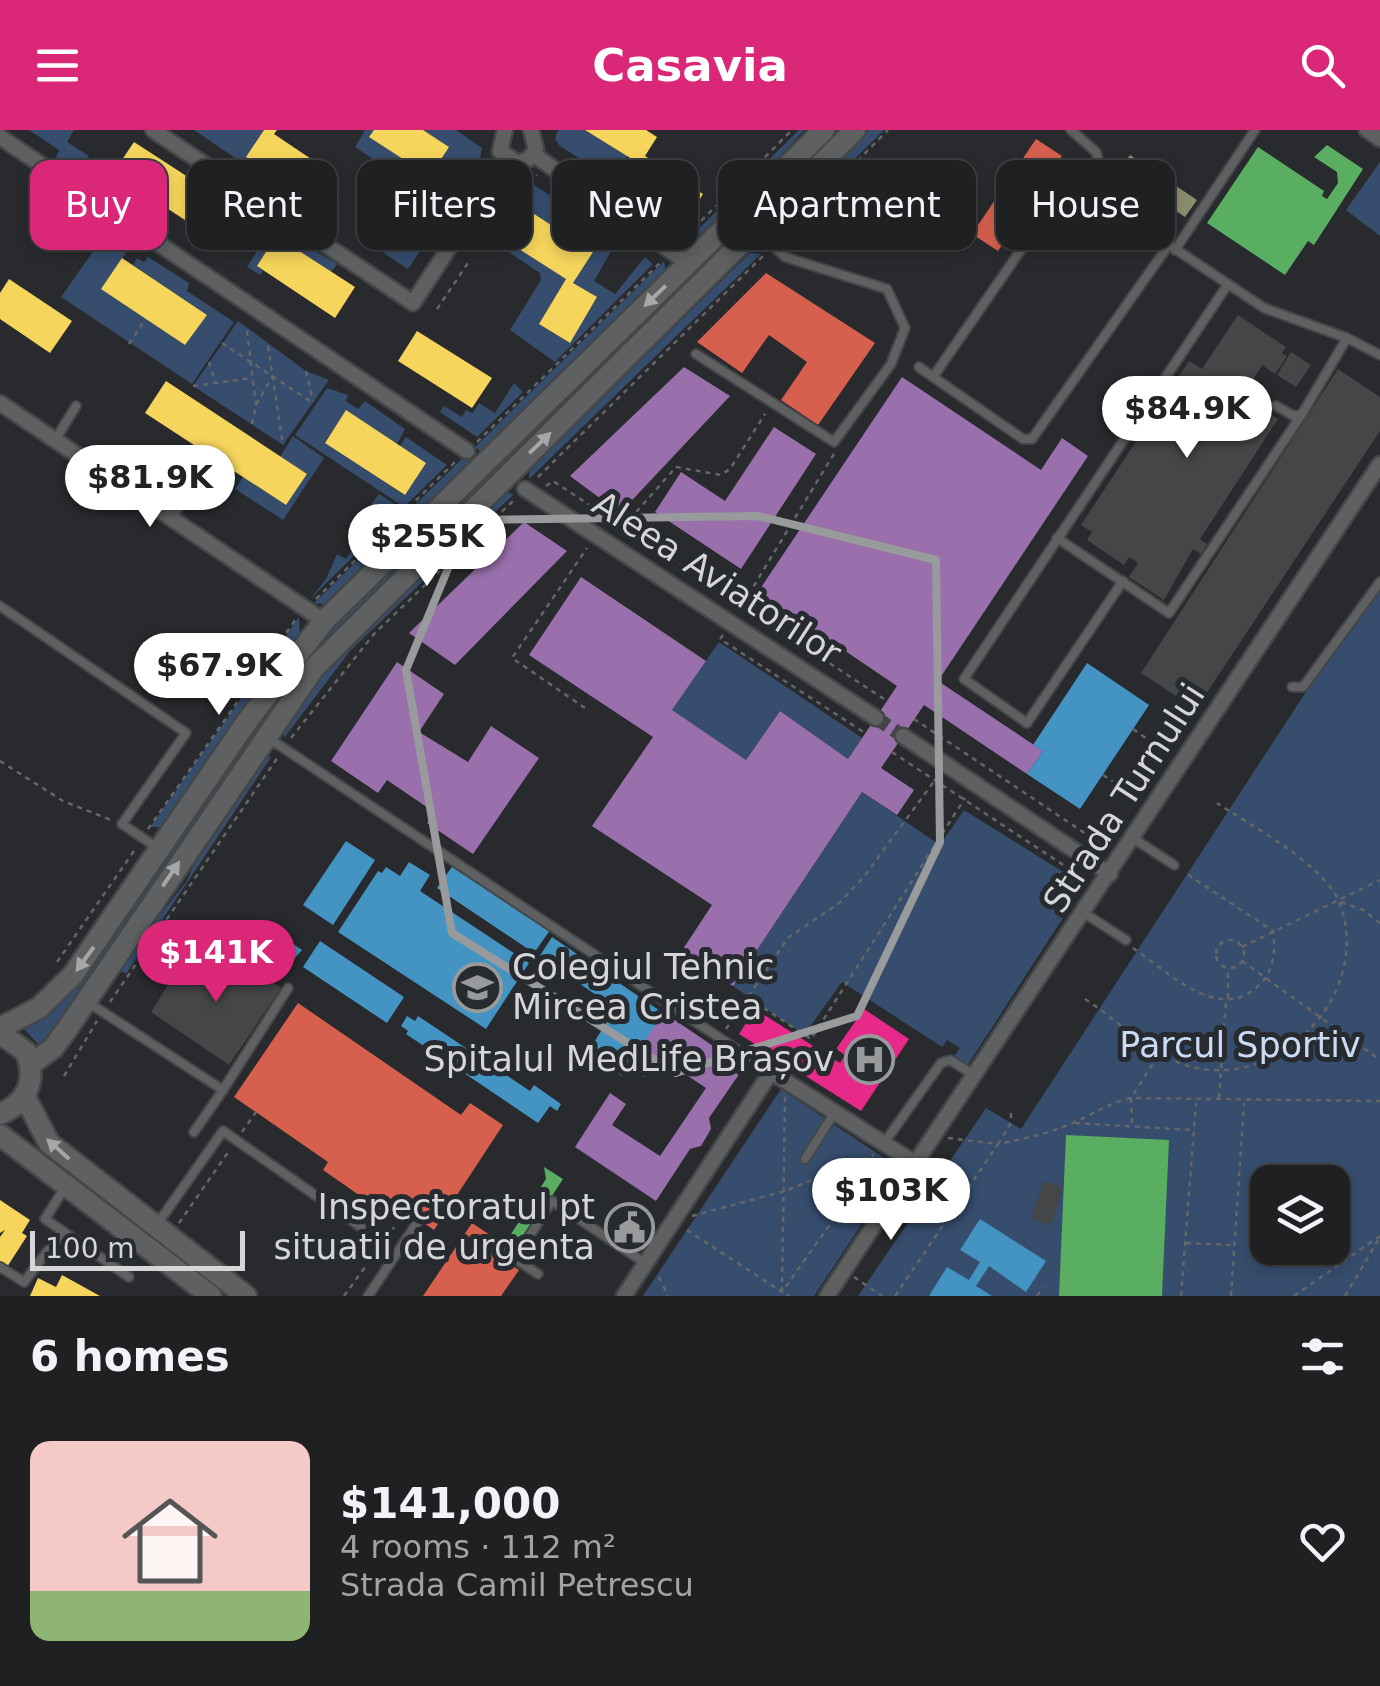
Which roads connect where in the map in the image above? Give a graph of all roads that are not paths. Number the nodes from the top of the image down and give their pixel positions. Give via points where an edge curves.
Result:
1 (153, 130) edge
2 (531, 130) edge
3 (824, 130) edge
4 (855, 130) edge
5 (1071, 130) edge
6 (1255, 130) edge
7 (1366, 130) edge
8 (501, 131) edge
9 (0, 137) edge
10 (1380, 140) edge
11 (533, 154) junction
12 (507, 160) edge
13 (523, 160) edge
14 (825, 160) edge
15 (1098, 160) edge
16 (1175, 242) edge
17 (447, 250) edge
18 (736, 250) edge
19 (776, 250) edge
20 (1021, 250) edge
21 (1170, 250) edge
22 (1174, 250) edge
23 (688, 264) junction
24 (1228, 284) junction
25 (1348, 338) junction
26 (696, 354) dead end
27 (1380, 355) edge
28 (920, 367) dead end
29 (933, 377) junction
30 (0, 403) edge
31 (76, 406) dead end
32 (1276, 406) dead end
33 (1302, 414) junction
34 (55, 440) junction
35 (467, 450) road end
36 (1380, 464) edge
37 (192, 484) dead end
38 (530, 492) road end
39 (172, 518) junction
40 (1058, 538) junction
41 (1123, 581) junction
42 (1380, 582) edge
43 (0, 606) edge
44 (324, 621) junction
45 (1292, 686) dead end
46 (876, 718) tunnel mouth
47 (264, 736) junction
48 (903, 736) tunnel mouth
49 (1133, 838) junction
50 (151, 844) junction
51 (1174, 865) road end
52 (1110, 874) junction
53 (1084, 913) junction
54 (1125, 941) road end
55 (288, 988) dead end
56 (94, 1007) junction
57 (0, 1031) edge
58 (31, 1064) junction
59 (771, 1072) junction
60 (976, 1077) junction
61 (223, 1090) junction
62 (25, 1097) junction
63 (835, 1112) junction
64 (0, 1114) edge
65 (194, 1132) dead end
66 (0, 1135) edge
67 (884, 1143) junction
68 (805, 1159) dead end
69 (920, 1163) junction
70 (67, 1186) junction
71 (419, 1220) dead end
72 (361, 1226) dead end
73 (166, 1227) junction
74 (63, 1232) junction
75 (524, 1243) dead end
76 (496, 1246) dead end
77 (645, 1264) junction
78 (0, 1267) edge
79 (538, 1274) dead end
80 (129, 1277) dead end
81 (211, 1296) edge
82 (246, 1296) edge
83 (368, 1296) edge
84 (624, 1296) edge
85 (827, 1296) edge

1 - 17 street via 412,303
2 - 11 street
3 - 23 street
4 - 14 street
5 - 15 lane
6 - 16 lane
7 - 10 street
8 - 12 street
9 - 35 street
11 - 13 street
11 - 23 street
47 -> 18 street via 344,635
19 - 26 lane via 887,289 905,328 891,364 834,442
20 - 29 lane
21 - 29 lane via 1032,439
22 - 24 lane
23 -> 44 street
24 - 25 lane via 1274,313
24 - 40 lane
25 - 27 lane
25 - 33 lane
28 - 29 lane
30 - 34 street
31 - 34 lane
32 - 33 lane
33 - 41 lane via 1169,612
34 - 39 street
36 - 49 street, Strada Turnului
37 - 39 lane
38 - 46 street, Aleea Aviatorilor
39 - 44 street
40 - 41 lane
40 - 41 lane via 964,679 1027,723
42 - 45 lane via 1304,687
43 - 50 lane via 186,733 122,824
44 - 50 street
56 -> 47 street
47 - 59 lane
48 - 52 street
49 - 51 lane
49 - 52 street, Strada Turnului
50 -> 57 street via 88,956 55,996
52 - 53 street, Strada Turnului
53 - 54 lane
53 - 60 street, Strada Turnului
55 - 61 lane
56 - 58 street
56 - 61 lane
57 - 58 street via 17,1041
58 - 62 street
59 - 63 street
59 - 77 street
60 - 67 lane via 950,1060 941,1063
60 - 69 street, Strada Turnului
61 - 65 lane
62 - 64 street
73 -> 62 street via 48,1143
63 - 67 street
63 - 68 lane
66 - 70 street
67 - 69 street
69 - 85 street, Strada Turnului
70 - 74 lane via 45,1219
70 - 81 street
71 - 83 lane
72 - 73 lane via 222,1131
73 - 82 street
74 - 78 lane via 24,1282
74 - 80 lane
75 - 77 lane via 552,1201
76 - 79 lane
77 - 84 street

